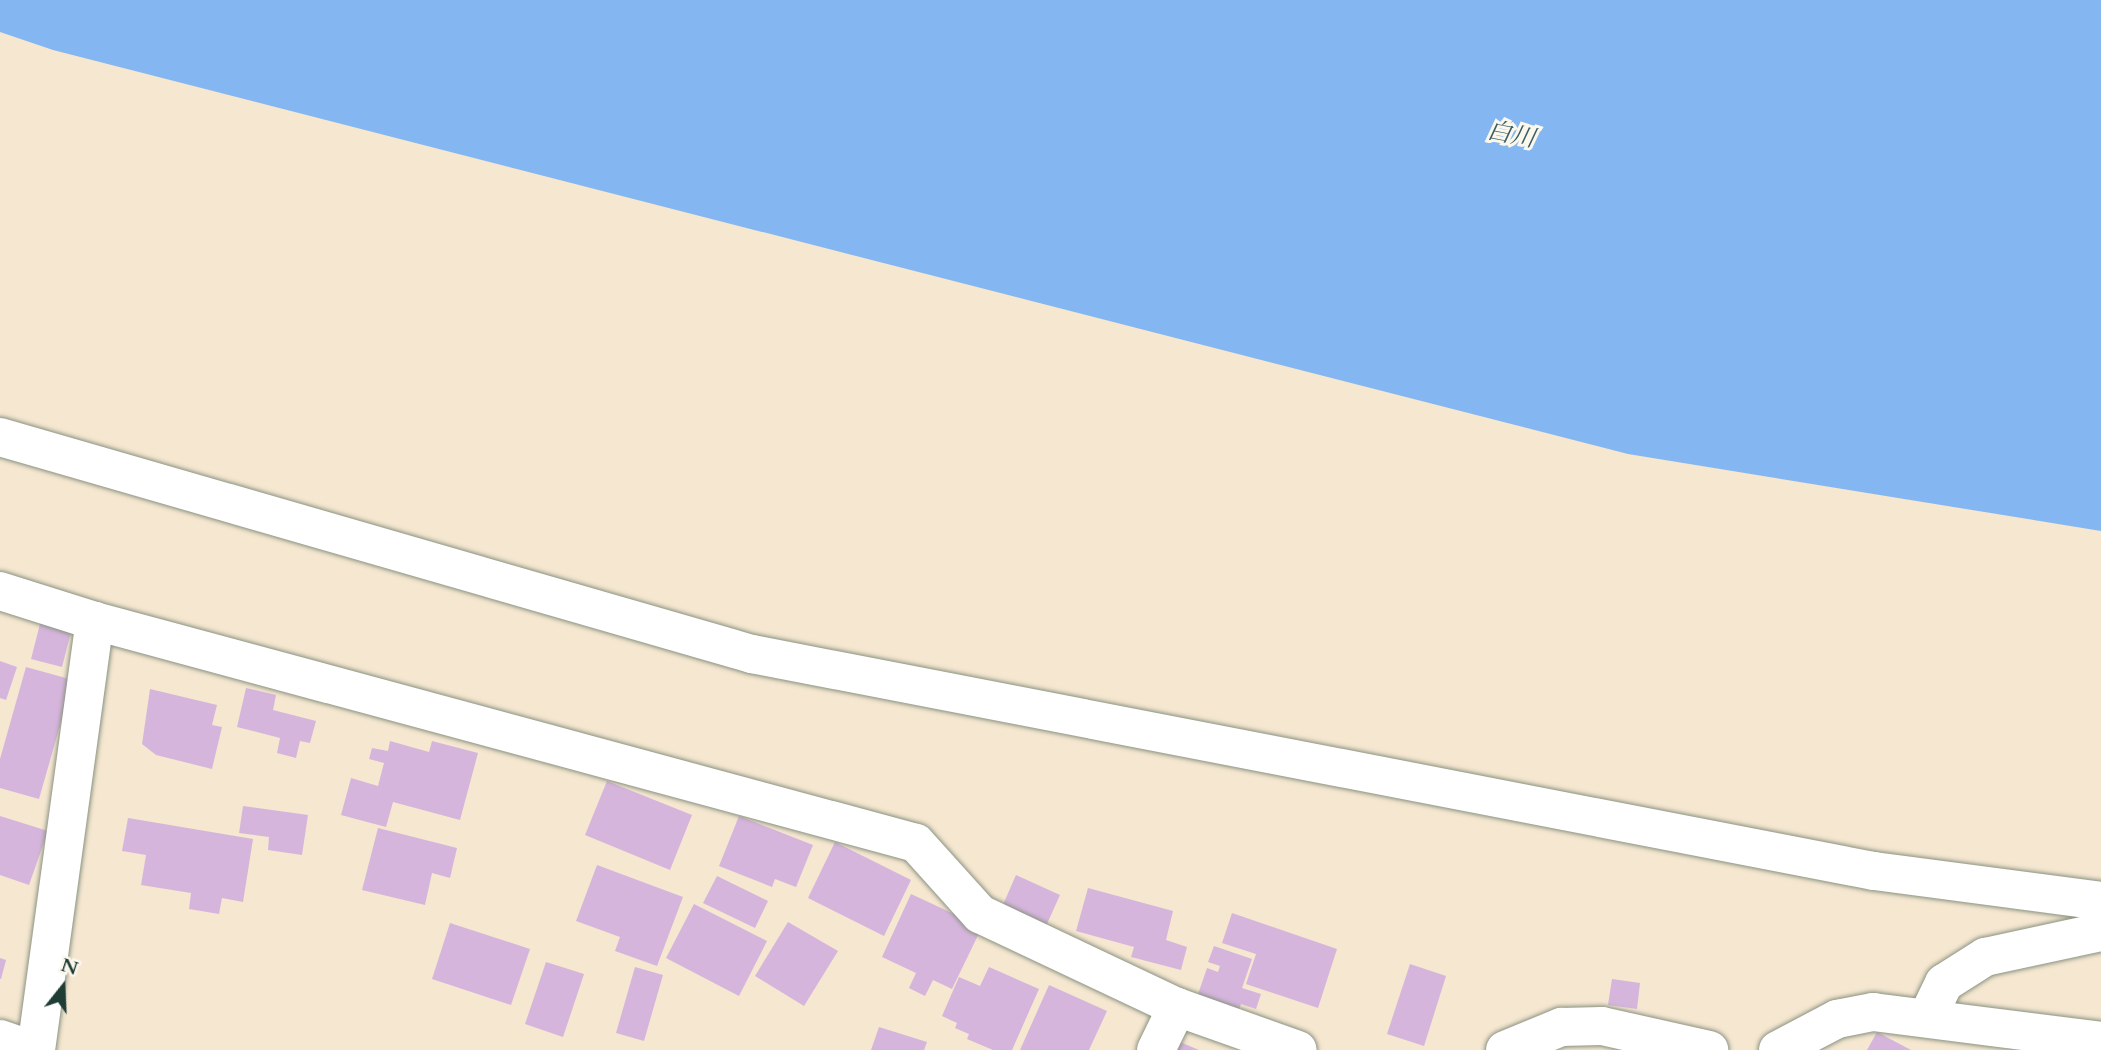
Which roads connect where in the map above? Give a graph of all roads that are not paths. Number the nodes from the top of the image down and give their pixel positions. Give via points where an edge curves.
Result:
1 (0, 437) edge
2 (0, 591) edge
3 (95, 621) junction
4 (2101, 901) edge
5 (2101, 932) edge
6 (1177, 1007) junction
7 (1927, 1018) junction
8 (0, 1039) edge
9 (2101, 1041) edge
10 (34, 1050) edge
11 (1156, 1050) edge
12 (1298, 1050) edge
13 (1505, 1050) edge
14 (1709, 1050) edge
15 (1778, 1050) edge

1 - 4 street via 752,654 1874,871
2 - 3 street
3 - 6 street via 916,844 980,914
3 - 10 street
5 - 7 street via 1985,957 1944,983
6 - 11 street
6 - 12 street
7 - 9 street
7 - 15 street via 1873,1012 1837,1019
8 - 10 street
13 - 14 street via 1561,1027 1602,1026

